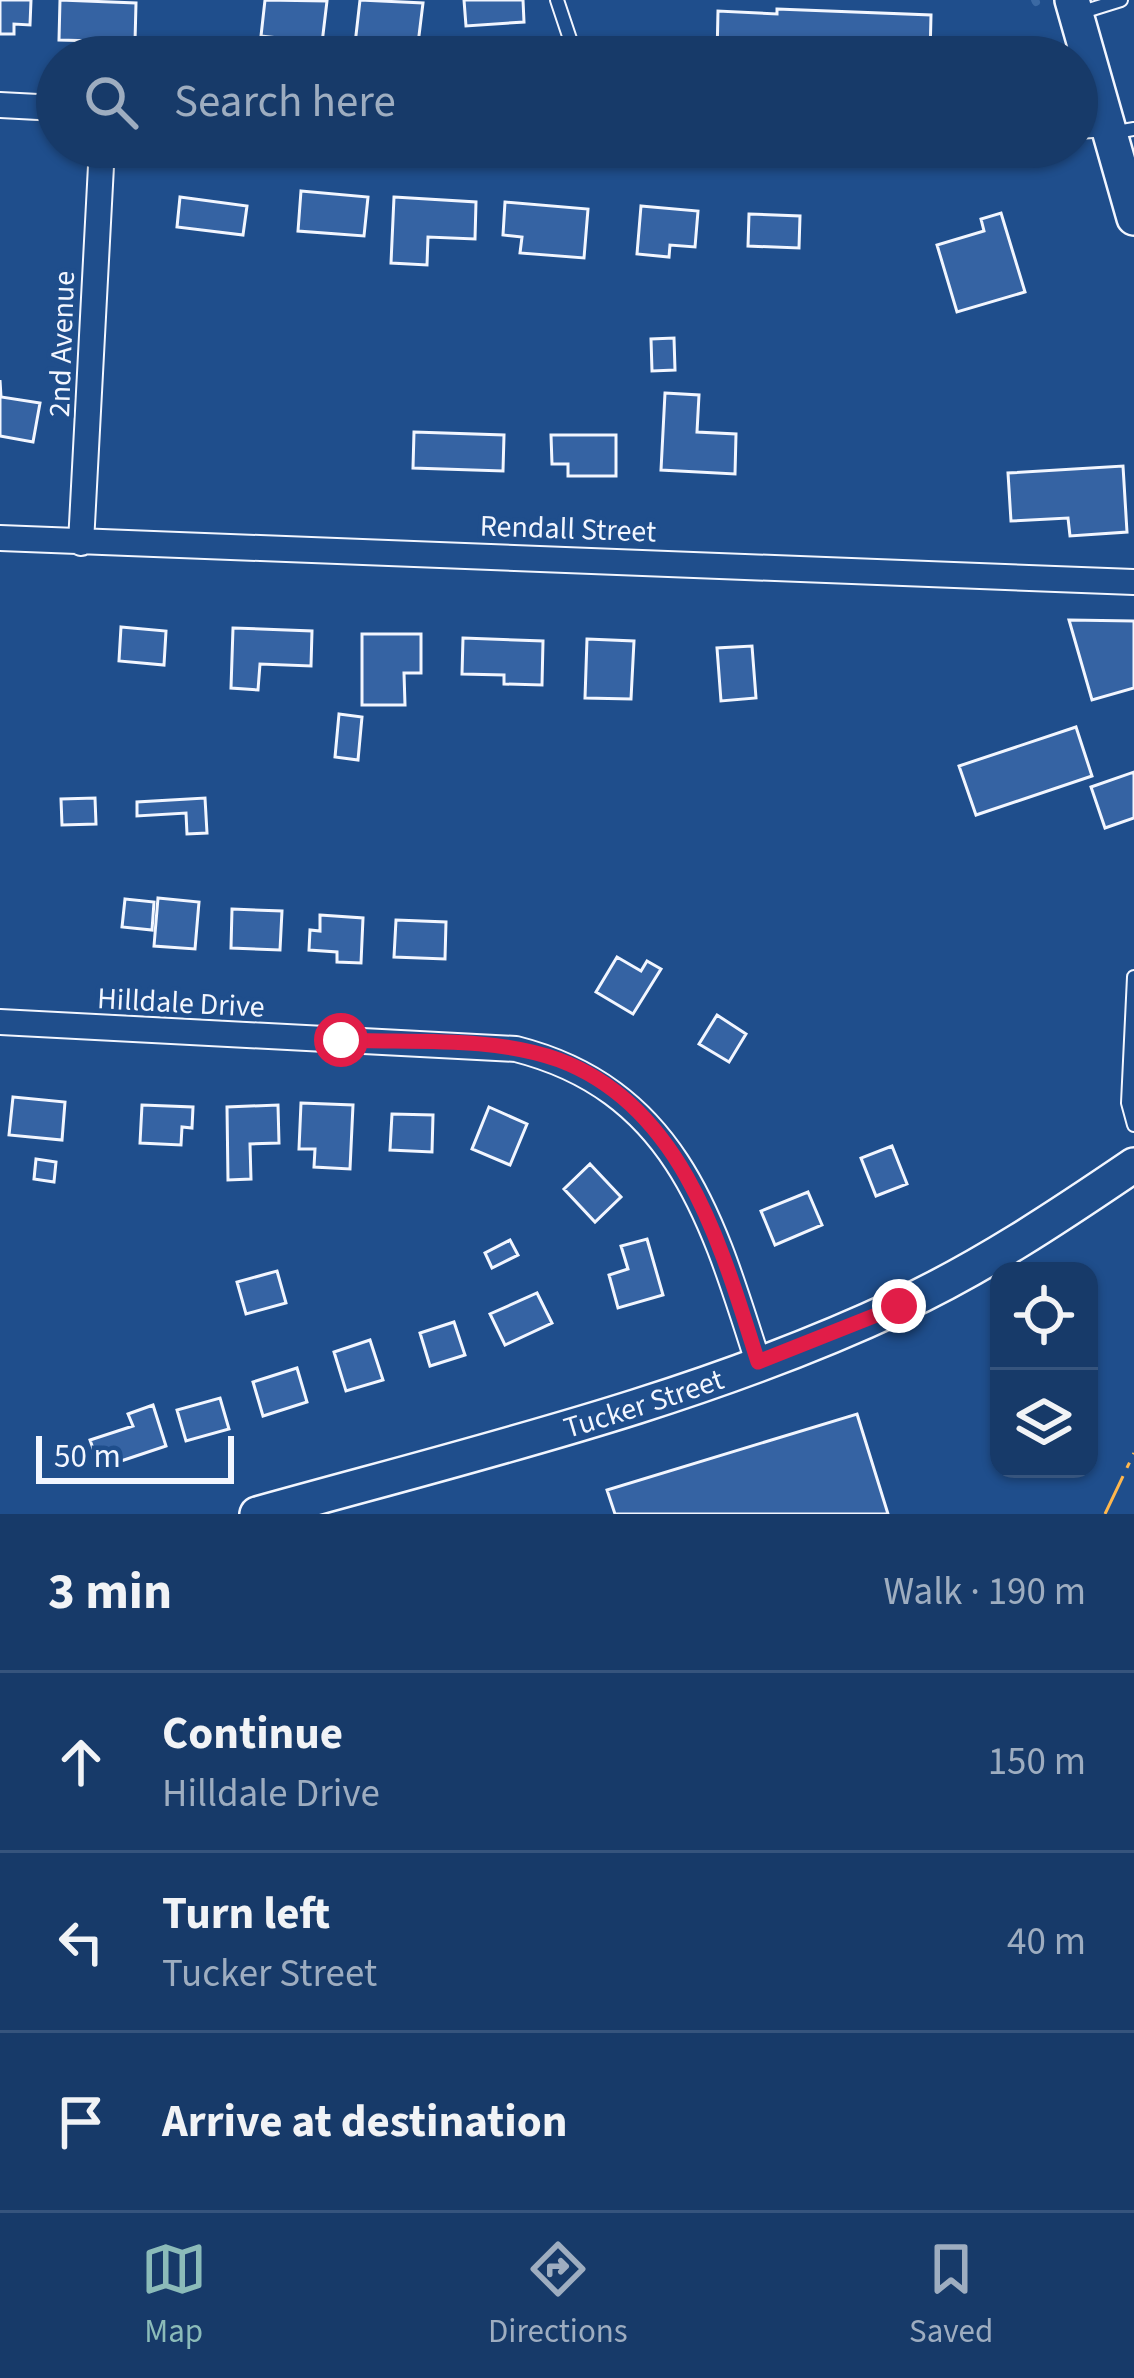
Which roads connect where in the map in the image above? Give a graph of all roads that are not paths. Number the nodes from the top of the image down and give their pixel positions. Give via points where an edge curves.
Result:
1 (557, 0) edge
2 (1121, 0) edge
3 (1074, 7) edge
4 (568, 36) edge
5 (1082, 36) edge
6 (1098, 95) edge
7 (0, 105) edge
8 (36, 107) edge
9 (1107, 128) edge
10 (101, 168) edge
11 (1134, 218) edge
12 (0, 538) edge
13 (80, 543) junction
14 (1134, 582) edge
15 (1134, 977) edge
16 (0, 1022) edge
17 (1134, 1125) edge
18 (1134, 1166) edge
19 (758, 1362) junction
20 (257, 1514) edge

1 - 4 lane
2 - 3 lane
3 - 5 street
6 - 9 street
7 - 8 street
9 - 11 street
10 - 13 street, 2nd Avenue
12 - 13 street, Rendall Street
13 - 14 street, Rendall Street
15 - 17 lane
16 - 19 street, Hilldale Drive via 494,1048 561,1060 639,1113 675,1156 701,1200
18 - 19 street, Tucker Street via 899,1306
19 - 20 street, Tucker Street

